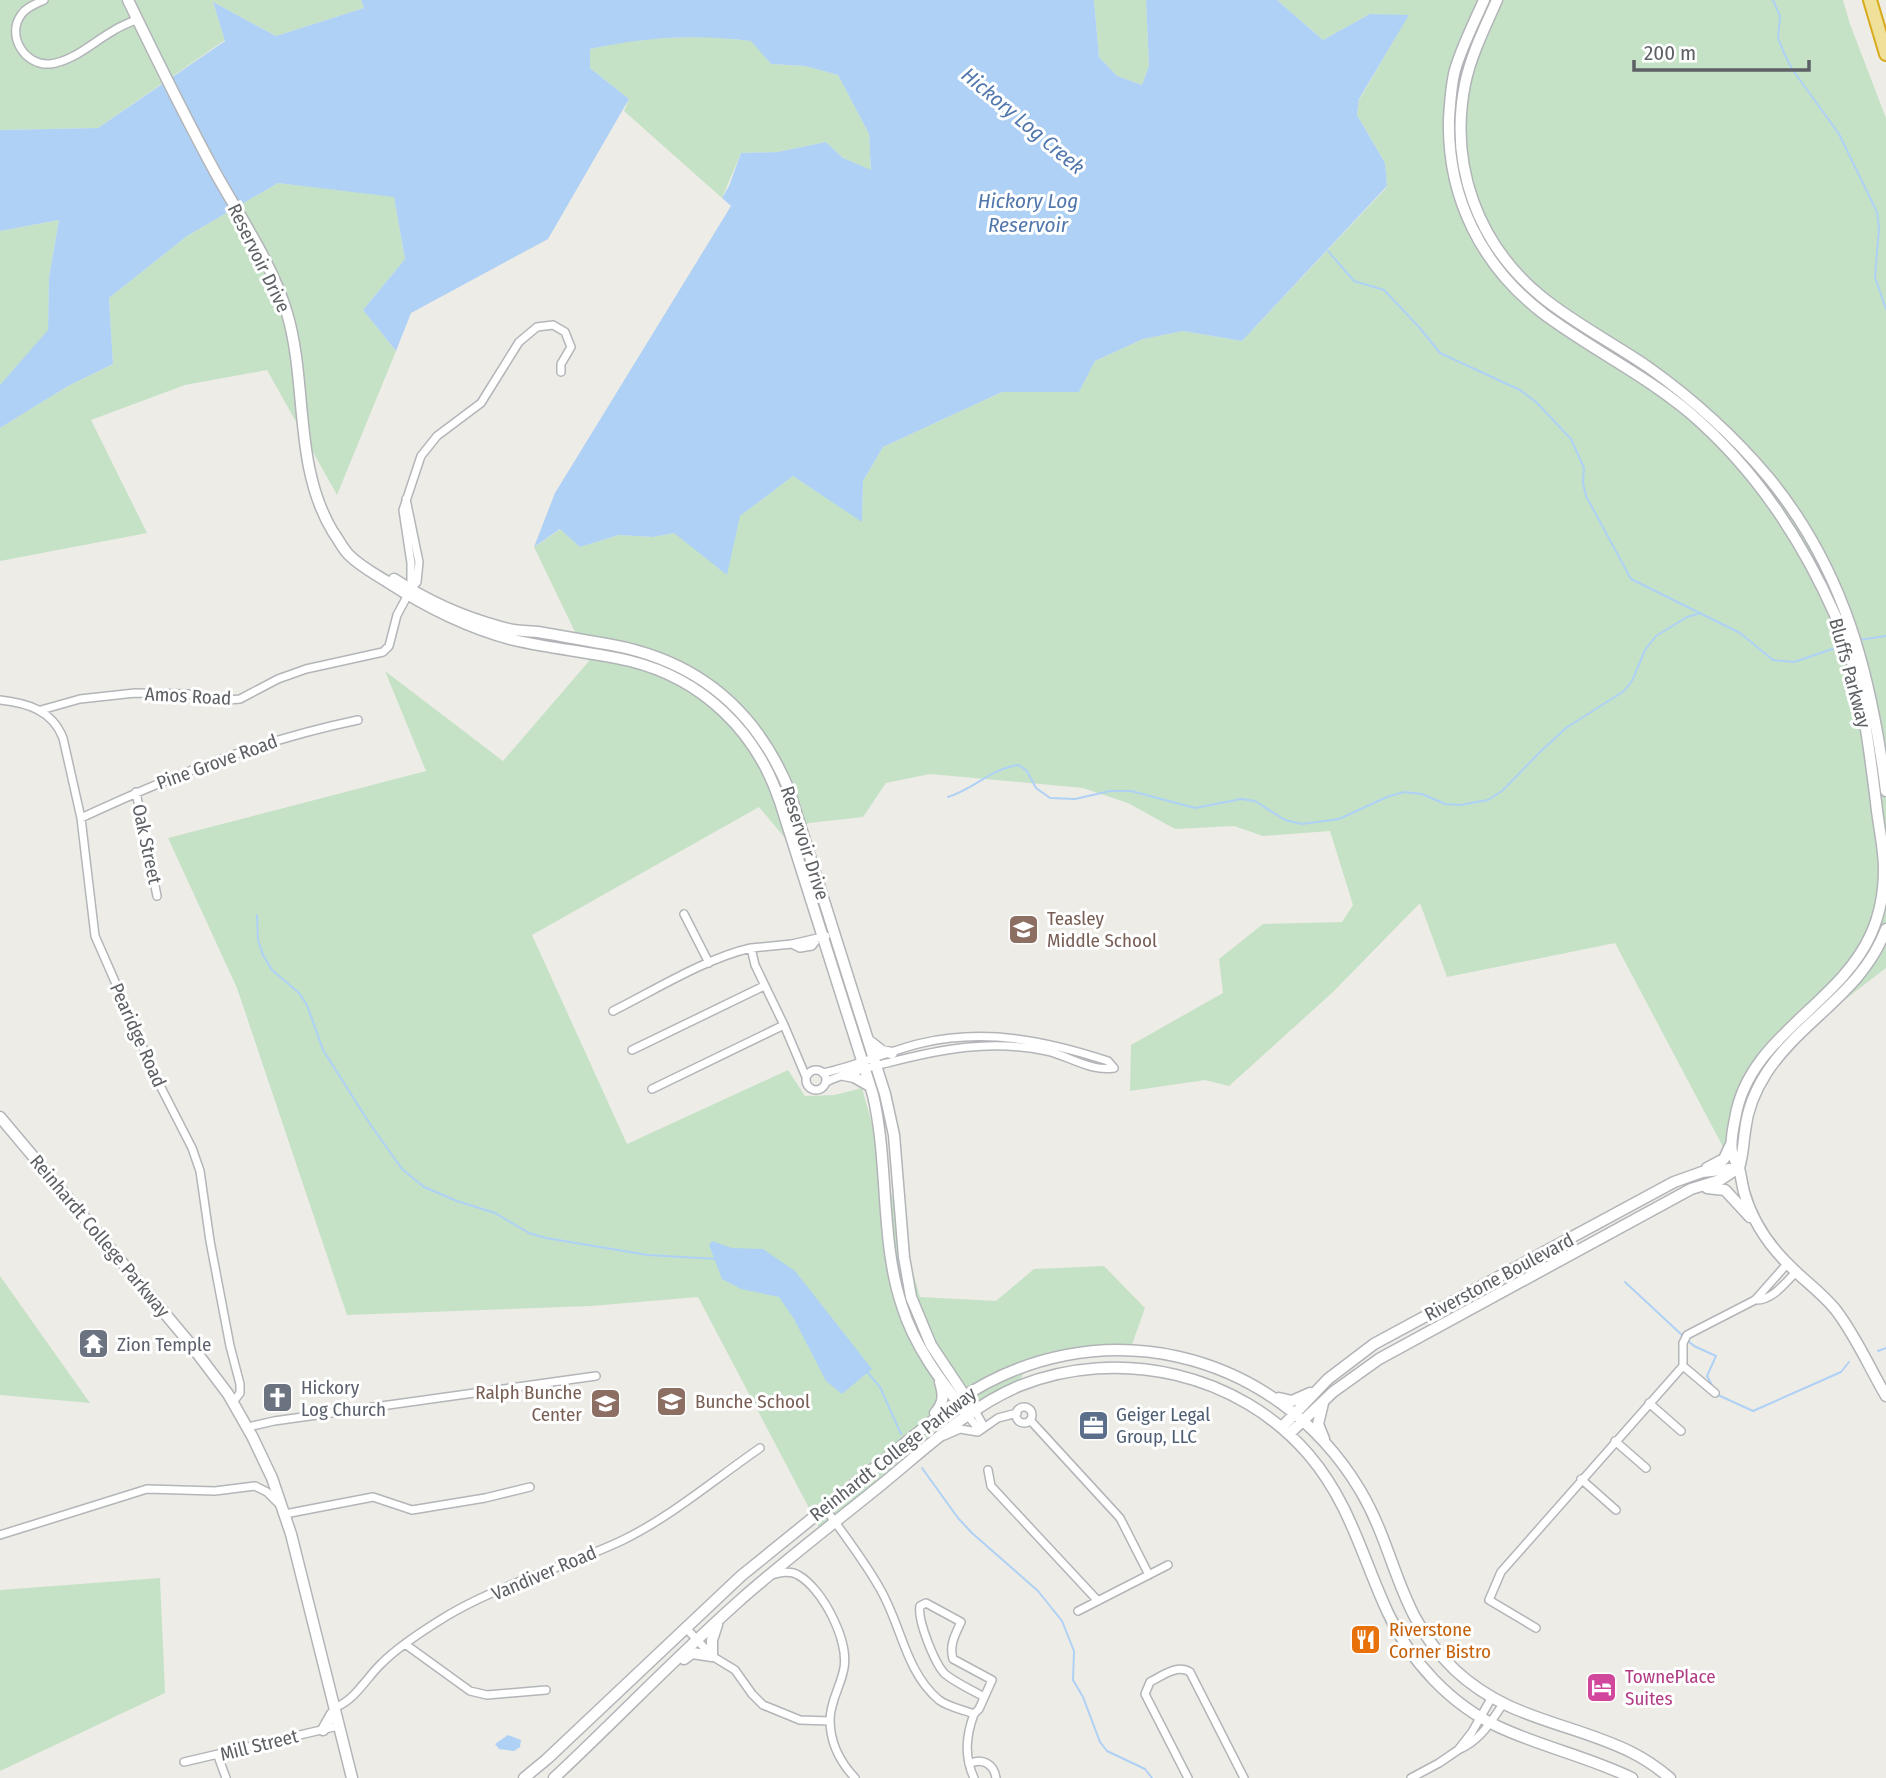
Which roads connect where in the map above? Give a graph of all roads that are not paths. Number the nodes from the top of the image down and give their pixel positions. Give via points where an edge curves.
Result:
1 (44, 0) edge
2 (128, 0) edge
3 (1483, 0) edge
4 (1497, 0) edge
5 (1870, 0) edge
6 (138, 19) junction
7 (1886, 54) edge
8 (1601, 336) junction
9 (1594, 346) junction
10 (561, 372) dead end
11 (409, 592) junction
12 (0, 700) edge
13 (41, 710) junction
14 (358, 720) dead end
15 (1874, 790) junction
16 (1886, 790) edge
17 (136, 792) junction
18 (81, 818) junction
19 (158, 896) dead end
20 (684, 914) dead end
21 (1886, 929) edge
22 (834, 934) junction
23 (820, 938) junction
24 (751, 948) junction
25 (709, 963) junction
26 (764, 986) junction
27 (613, 1011) dead end
28 (1804, 1015) junction
29 (784, 1024) junction
30 (1811, 1024) junction
31 (868, 1040) junction
32 (632, 1049) dead end
33 (892, 1053) junction
34 (798, 1054) junction
35 (875, 1062) junction
36 (863, 1065) junction
37 (813, 1070) junction
38 (823, 1073) junction
39 (844, 1075) junction
40 (806, 1077) junction
41 (826, 1082) junction
42 (870, 1086) junction
43 (652, 1089) dead end
44 (0, 1117) edge
45 (1732, 1139) junction
46 (1739, 1168) junction
47 (1695, 1175) junction
48 (1696, 1187) junction
49 (1757, 1225) junction
50 (1787, 1264) junction
51 (1796, 1272) junction
52 (1755, 1300) junction
53 (1682, 1366) junction
54 (939, 1368) junction
55 (1012, 1370) junction
56 (596, 1376) dead end
57 (1322, 1385) junction
58 (1714, 1393) dead end
59 (1270, 1395) junction
60 (1886, 1396) edge
61 (960, 1399) junction
62 (1324, 1401) junction
63 (233, 1402) junction
64 (1649, 1404) junction
65 (1017, 1413) junction
66 (971, 1414) junction
67 (1295, 1414) junction
68 (1030, 1420) junction
69 (1303, 1422) junction
70 (248, 1427) junction
71 (923, 1428) junction
72 (982, 1429) junction
73 (1285, 1430) junction
74 (1681, 1431) dead end
75 (939, 1438) junction
76 (1615, 1441) junction
77 (1327, 1446) junction
78 (760, 1448) dead end
79 (1646, 1468) dead end
80 (988, 1470) dead end
81 (1581, 1479) junction
82 (530, 1487) dead end
83 (824, 1507) junction
84 (1616, 1510) dead end
85 (284, 1511) junction
86 (835, 1522) junction
87 (0, 1535) edge
88 (1168, 1566) dead end
89 (1149, 1575) junction
90 (769, 1576) junction
91 (1098, 1601) junction
92 (1079, 1611) dead end
93 (719, 1620) junction
94 (685, 1627) junction
95 (1536, 1628) dead end
96 (697, 1640) junction
97 (405, 1644) junction
98 (712, 1656) junction
99 (650, 1685) junction
100 (546, 1690) dead end
101 (1492, 1697) junction
102 (984, 1698) junction
103 (1503, 1704) junction
104 (334, 1711) junction
105 (974, 1714) junction
106 (1481, 1716) junction
107 (830, 1721) junction
108 (1491, 1722) junction
109 (334, 1727) junction
110 (323, 1730) junction
111 (1458, 1750) junction
112 (218, 1756) junction
113 (184, 1762) dead end
114 (969, 1763) junction
115 (226, 1778) edge
116 (346, 1778) edge
117 (352, 1778) edge
118 (524, 1778) edge
119 (554, 1778) edge
120 (855, 1778) edge
121 (974, 1778) edge
122 (996, 1778) edge
123 (1188, 1778) edge
124 (1244, 1778) edge
125 (1411, 1778) edge
126 (1632, 1778) edge
127 (1670, 1778) edge

1 - 6 street via 21,14 16,26 17,43 37,62 50,64 68,58
2 - 6 street, Reservoir Drive
3 - 9 street, Bluffs Parkway via 1454,72 1450,105 1451,168 1460,198 1475,236 1494,265 1546,315
4 - 8 street, Bluffs Parkway via 1465,82 1459,125 1469,193 1483,225 1524,282
5 - 7 highway
6 - 11 street, Reservoir Drive via 283,303 314,490 324,516 356,561
8 - 9 street
8 - 16 street, Bluffs Parkway via 1716,420 1788,505 1824,563 1850,620 1877,722
9 - 15 street, Bluffs Parkway via 1706,428 1761,487 1790,528 1840,625 1862,707
10 - 11 street via 570,340 556,326 540,325 516,345 481,403 424,451 406,499 419,565 417,582
11 - 13 street, Amos Road via 388,649 306,669 240,699 129,694 80,699
11 - 22 street, Reservoir Drive via 501,628 657,656 713,687 752,725 781,770
11 - 23 street, Reservoir Drive via 450,618 507,638 650,667 710,699 749,740 772,780
12 - 13 street
13 - 18 street, Pearidge Road via 63,738
14 - 17 street, Pine Grove Road via 233,753
15 - 16 street
15 - 28 street, Bluffs Parkway via 1884,869 1873,930 1839,983
17 - 18 street, Pine Grove Road
17 - 19 street, Oak Street
18 - 63 street, Pearidge Road via 95,936 200,1171 240,1384
20 - 25 street
21 - 30 street via 1859,978
22 - 23 street
22 - 31 street, Reservoir Drive
23 - 24 street via 808,935 792,944
23 - 36 street, Reservoir Drive
24 - 25 street
24 - 26 street
25 - 27 street
26 - 29 street
26 - 32 street
28 - 30 street
28 - 45 street, Bluffs Parkway via 1777,1039 1748,1082
29 - 34 street
29 - 43 street
30 - 46 street via 1784,1049 1756,1093 1748,1112
31 - 33 street
31 - 35 street, Reservoir Drive
33 - 35 street
33 - 35 street via 932,1041 1007,1037 1086,1054 1108,1061 1114,1069 1102,1070 1049,1052 1008,1045 938,1050
34 - 37 street
34 - 40 street
35 - 36 street
35 - 54 street, Reservoir Drive via 894,1135 908,1284
36 - 38 street
36 - 39 street
36 - 42 street, Reservoir Drive
37 - 38 street
37 - 40 street
38 - 41 street
39 - 41 street
39 - 42 street
40 - 41 street via 813,1090
42 - 54 street, Reservoir Drive via 880,1125 897,1289 910,1328
44 - 63 street, Reinhardt College Parkway via 184,1335
45 - 46 street, Bluffs Parkway
45 - 47 street via 1724,1159
46 - 47 street, Riverstone Boulevard
46 - 48 street, Riverstone Boulevard
46 - 49 street
47 - 57 street, Riverstone Boulevard via 1674,1182 1381,1340
48 - 49 street via 1725,1190
48 - 62 street, Riverstone Boulevard via 1388,1353
49 - 50 street
50 - 51 street
50 - 52 street
51 - 52 street via 1778,1291 1763,1301
51 - 60 street via 1838,1313
52 - 53 street via 1688,1335
53 - 58 street
53 - 64 street
54 - 55 street via 967,1384
54 - 61 street, Reservoir Drive
54 - 71 street via 943,1402
55 - 59 street, Reinhardt College Parkway via 1075,1353 1140,1350 1213,1367
55 - 61 street, Reinhardt College Parkway
56 - 70 street
57 - 59 street via 1292,1401
57 - 67 street, Riverstone Boulevard
59 - 67 street, Reinhardt College Parkway
61 - 66 street, Reservoir Drive
61 - 71 street, Reinhardt College Parkway
62 - 69 street, Riverstone Boulevard
62 - 77 street via 1318,1424
63 - 70 street, Reinhardt College Parkway
64 - 74 street
64 - 76 street
65 - 68 street via 1020,1422
65 - 68 street via 1028,1408
65 - 72 street via 1005,1414
66 - 72 street via 982,1423
66 - 73 street, Reinhardt College Parkway via 1006,1392 1053,1375 1137,1368 1225,1391
66 - 75 street, Reinhardt College Parkway
67 - 69 street, Reinhardt College Parkway
67 - 73 street, Riverstone Boulevard
68 - 89 street via 1120,1518
69 - 73 street, Riverstone Boulevard
69 - 77 street, Reinhardt College Parkway
70 - 85 street, Reinhardt College Parkway
71 - 83 street, Reinhardt College Parkway
72 - 75 street via 974,1433 960,1429
73 - 106 street, Reinhardt College Parkway via 1341,1500 1405,1645 1440,1685
75 - 86 street, Reinhardt College Parkway
76 - 79 street
76 - 81 street
77 - 101 street, Reinhardt College Parkway via 1363,1496 1420,1629 1454,1670
78 - 97 street, Vandiver Road via 643,1530 462,1608
80 - 91 street via 991,1486
81 - 84 street
81 - 95 street via 1500,1572 1489,1600
82 - 85 street via 412,1510 373,1497
83 - 86 street
83 - 94 street, Reinhardt College Parkway
85 - 87 street via 264,1489 255,1486 215,1491 147,1489
85 - 104 street, Reinhardt College Parkway
86 - 90 street, Reinhardt College Parkway
86 - 105 street via 879,1586 912,1666 925,1684 941,1701
88 - 89 street
89 - 91 street
90 - 93 street, Reinhardt College Parkway
90 - 107 street via 793,1573 808,1583 825,1604 844,1648 844,1669
91 - 92 street
93 - 96 street, Reinhardt College Parkway
93 - 98 street
94 - 96 street
94 - 118 street, Reinhardt College Parkway
96 - 98 street
96 - 99 street, Reinhardt College Parkway
97 - 100 street via 470,1691 487,1695
97 - 104 street, Vandiver Road
98 - 99 street via 692,1653
98 - 107 street via 735,1670 763,1705 800,1720
99 - 119 street, Reinhardt College Parkway
101 - 103 street, Reinhardt College Parkway
101 - 106 street
102 - 102 street via 992,1680 953,1659 952,1643 961,1622 926,1603 920,1606 918,1614 944,1673
102 - 105 street
103 - 108 street
103 - 127 street, Reinhardt College Parkway via 1623,1748
104 - 109 street, Reinhardt College Parkway
104 - 110 street
104 - 117 street, Reinhardt College Parkway
105 - 114 street via 967,1740
106 - 108 street, Reinhardt College Parkway
106 - 111 street
107 - 120 street via 837,1754
108 - 111 street via 1471,1745
108 - 126 street, Reinhardt College Parkway
109 - 110 street, Mill Street
109 - 116 street, Reinhardt College Parkway
110 - 112 street, Mill Street
111 - 125 street
112 - 113 street, Mill Street
112 - 115 street
114 - 121 street
114 - 122 street via 986,1762
123 - 124 street via 1145,1694 1150,1682 1178,1668 1190,1672

